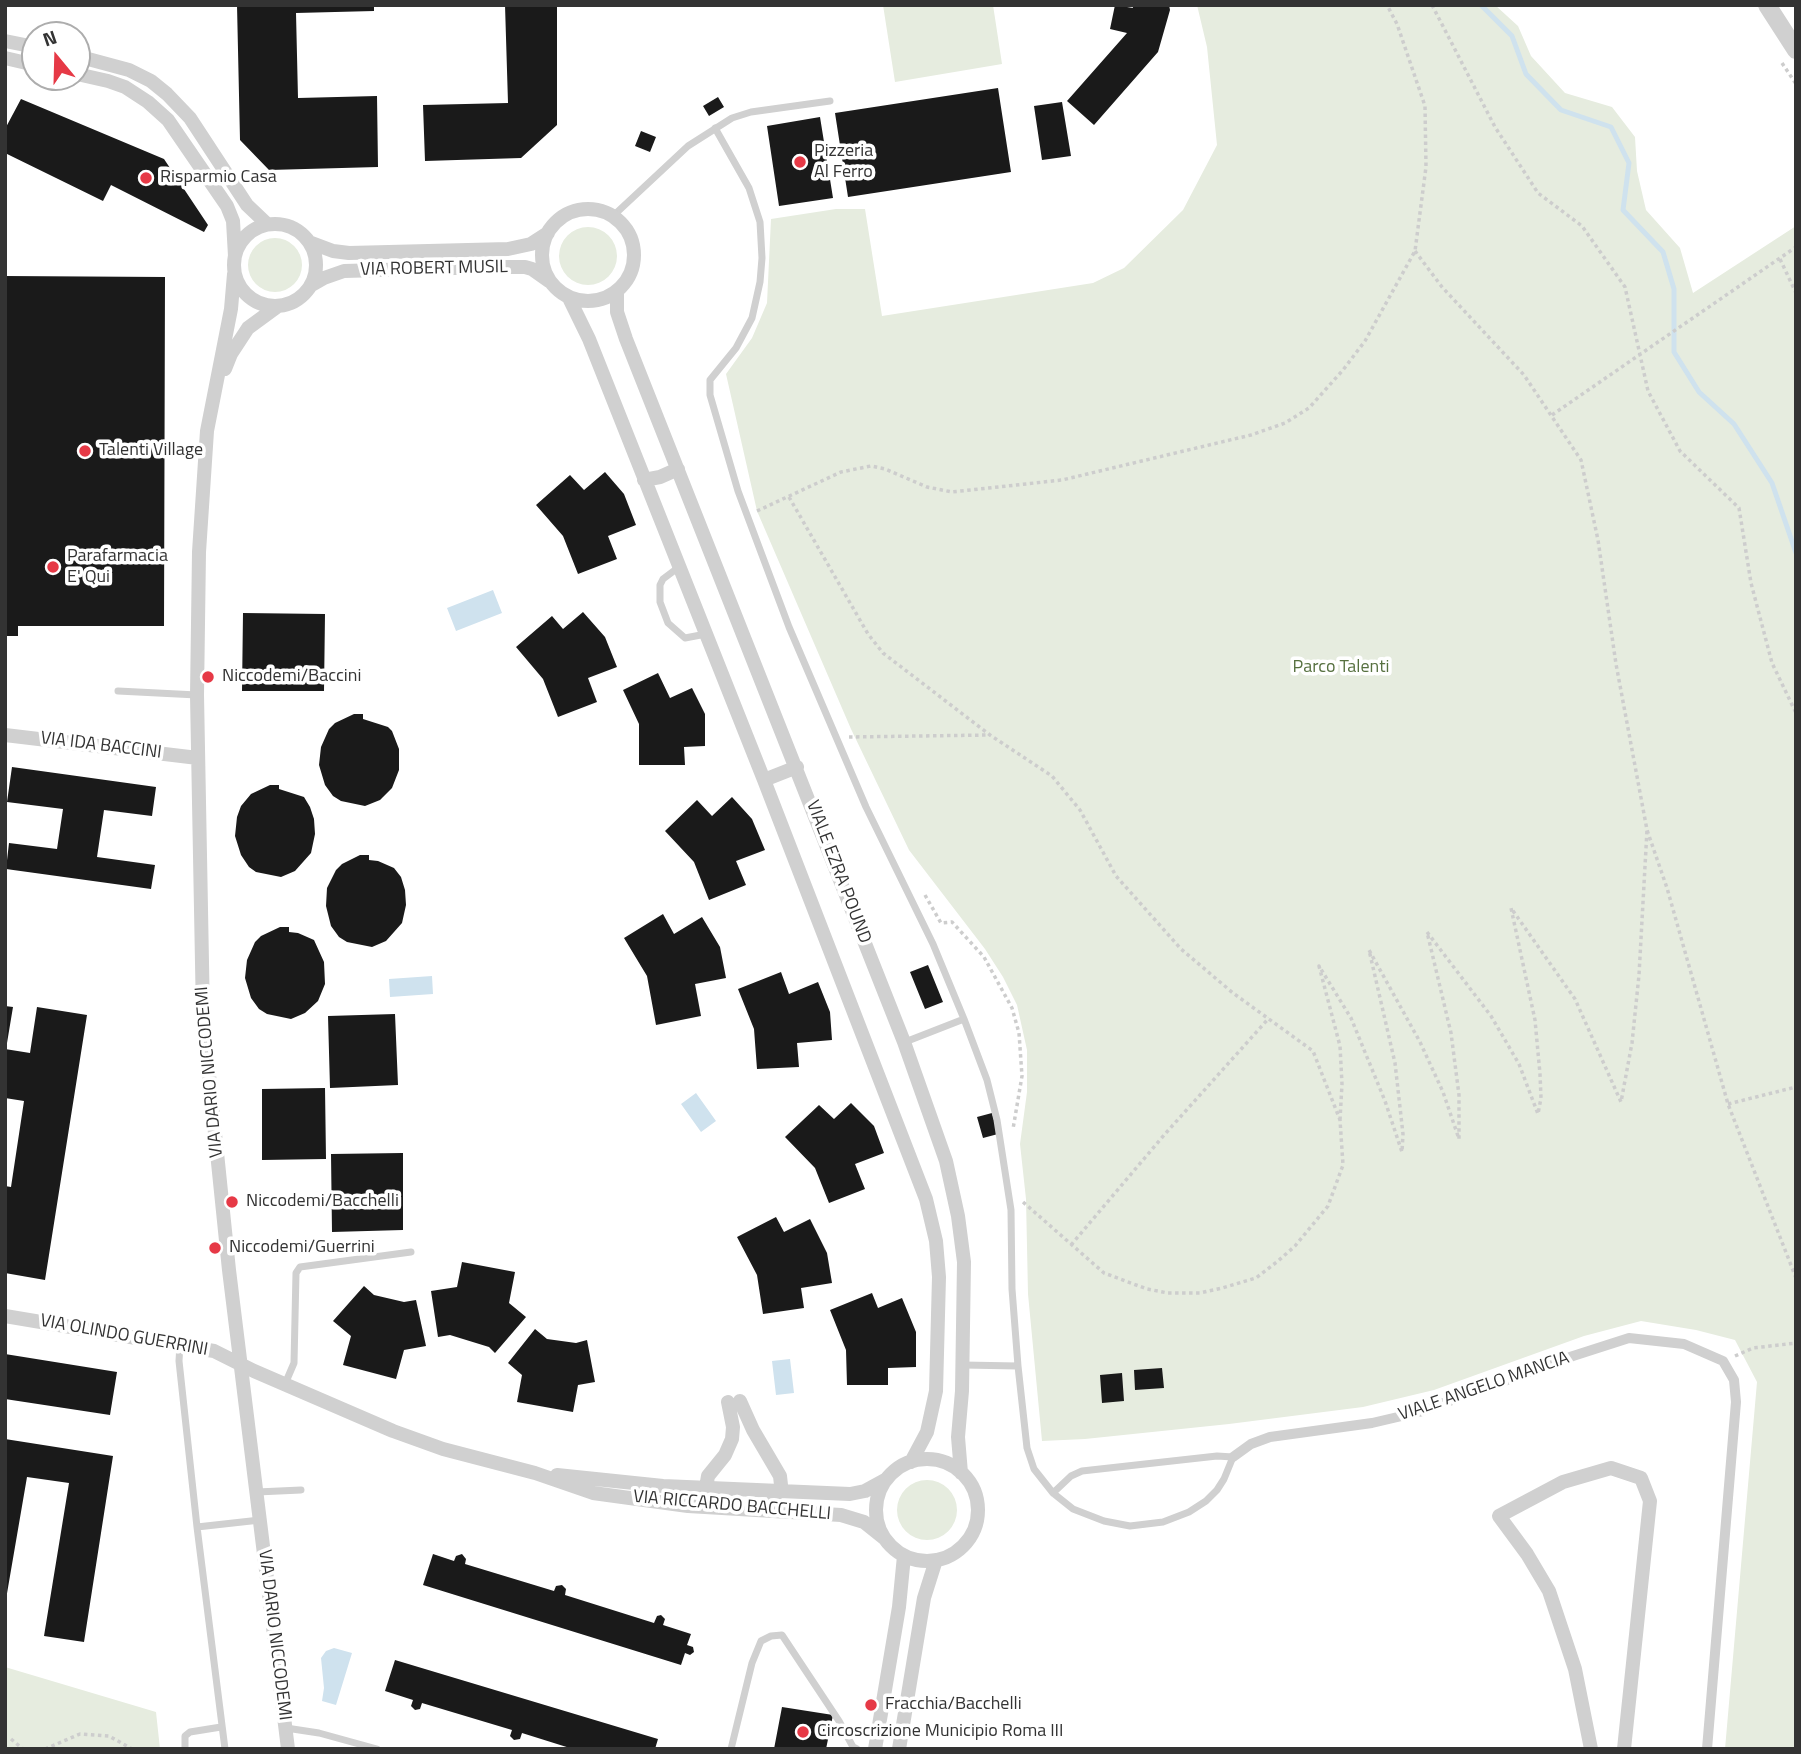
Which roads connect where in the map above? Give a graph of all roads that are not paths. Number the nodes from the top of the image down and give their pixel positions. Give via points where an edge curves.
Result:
1 (1767, 5) edge
2 (1796, 50) edge
3 (91, 60) edge
4 (91, 78) edge
5 (830, 101) dead end
6 (715, 128) junction
7 (613, 216) junction
8 (267, 225) junction
9 (548, 233) junction
10 (309, 242) junction
11 (235, 256) junction
12 (234, 274) junction
13 (310, 286) junction
14 (555, 287) junction
15 (617, 292) junction
16 (568, 296) junction
17 (279, 306) junction
18 (214, 393) junction
19 (678, 469) junction
20 (645, 480) junction
21 (679, 568) junction
22 (706, 634) junction
23 (118, 691) dead end
24 (197, 695) junction
25 (5, 735) edge
26 (198, 758) junction
27 (797, 767) junction
28 (764, 780) junction
29 (964, 1019) junction
30 (904, 1042) junction
31 (411, 1252) dead end
32 (5, 1316) edge
33 (180, 1345) junction
34 (241, 1364) junction
35 (963, 1365) junction
36 (1018, 1366) junction
37 (284, 1384) junction
38 (1233, 1457) junction
39 (911, 1462) junction
40 (961, 1472) junction
41 (535, 1473) junction
42 (887, 1479) junction
43 (711, 1489) junction
44 (301, 1490) dead end
45 (256, 1492) junction
46 (778, 1492) junction
47 (1053, 1493) junction
48 (720, 1509) junction
49 (766, 1511) junction
50 (260, 1520) junction
51 (197, 1527) junction
52 (884, 1538) junction
53 (904, 1556) junction
54 (936, 1560) junction
55 (221, 1727) junction
56 (286, 1728) junction
57 (185, 1749) edge
58 (225, 1749) edge
59 (288, 1749) edge
60 (377, 1749) edge
61 (731, 1749) edge
62 (857, 1749) edge
63 (874, 1749) edge
64 (899, 1749) edge
65 (1591, 1749) edge
66 (1624, 1749) edge
67 (1707, 1749) edge

1 - 2 street
3 - 8 street via 129,70 167,94 197,128 247,205
4 - 11 street via 125,87 168,120 227,206 233,221
5 - 6 lane via 740,114
6 - 7 lane via 688,146
6 - 29 lane via 750,188 762,244 752,318 736,348 710,380 713,406 741,501 789,627
7 - 9 street via 581,210 560,219
7 - 15 street via 629,236 634,252 629,274
8 - 10 street via 291,227
8 - 11 street via 244,237
9 - 10 street, VIA ROBERT MUSIL via 531,244 508,249 349,253
9 - 14 street via 543,263
10 - 13 street via 316,262
11 - 12 street
12 - 17 street via 254,300
12 - 18 street, VIA DARIO NICCODEMI
13 - 14 street, VIA ROBERT MUSIL via 344,271 518,267 532,269
13 - 17 street via 292,302
14 - 16 street
15 - 16 street via 590,301
15 - 19 street, VIALE EZRA POUND via 621,326
16 - 20 street, VIALE EZRA POUND
17 - 18 street, VIA DARIO NICCODEMI via 258,319 242,337
18 - 24 street, VIA DARIO NICCODEMI via 200,529
19 - 20 street
19 - 27 street, VIALE EZRA POUND
20 - 21 street, VIALE EZRA POUND
21 - 22 street, VIALE EZRA POUND
21 - 22 lane via 660,585 660,602 668,623 685,638
22 - 28 street, VIALE EZRA POUND
23 - 24 lane
24 - 26 street, VIA DARIO NICCODEMI
25 - 26 street, VIA IDA BACCINI
26 - 34 street, VIA DARIO NICCODEMI via 203,1016
27 - 28 street
27 - 30 street, VIALE EZRA POUND
28 - 39 street, VIALE EZRA POUND via 920,1180 931,1219 939,1278 936,1391 927,1432
29 - 30 lane
29 - 36 lane via 986,1080 1004,1164 1011,1210
30 - 35 street, VIALE EZRA POUND via 939,1138 958,1216 964,1262
31 - 37 lane via 300,1267 296,1273 294,1363
32 - 33 street, VIA OLINDO GUERRINI
33 - 34 street, VIA OLINDO GUERRINI via 214,1351
33 - 51 lane
34 - 37 street, VIA RICCARDO BACCHELLI
34 - 45 street, VIA DARIO NICCODEMI
35 - 36 lane
35 - 40 street, VIALE EZRA POUND via 958,1437
36 - 47 lane via 1027,1448 1034,1469
37 - 41 street, VIA RICCARDO BACCHELLI via 418,1440
38 - 47 lane, VIALE ANGELO MANCIA via 1082,1471
38 - 47 lane via 1224,1479 1206,1501 1163,1522 1130,1526 1104,1521 1073,1509
38 - 67 street, VIALE ANGELO MANCIA via 1270,1437 1419,1412 1629,1339 1684,1344 1723,1361 1734,1380 1736,1402
39 - 40 street via 939,1461
39 - 42 street
40 - 54 street via 976,1496 975,1528 955,1552
41 - 43 street, VIA RICCARDO BACCHELLI
41 - 48 street, VIA RICCARDO BACCHELLI via 593,1493
42 - 46 street, VIA RICCARDO BACCHELLI via 850,1494
42 - 52 street via 876,1508
43 - 46 street, VIA RICCARDO BACCHELLI
43 - 46 street via 708,1476 731,1443 734,1402 780,1476
43 - 48 street
44 - 45 lane
45 - 50 street, VIA DARIO NICCODEMI
46 - 49 street
48 - 49 street, VIA RICCARDO BACCHELLI
49 - 52 street, VIA RICCARDO BACCHELLI via 849,1517
50 - 51 lane
50 - 56 street, VIA DARIO NICCODEMI
51 - 55 lane
52 - 53 street
53 - 54 street
53 - 63 street
54 - 64 street via 924,1598
55 - 57 lane via 190,1732 185,1736
55 - 58 lane
56 - 59 street, VIA DARIO NICCODEMI
56 - 60 lane
61 - 62 lane via 761,1641 782,1635
65 - 66 street via 1575,1669 1549,1591 1499,1517 1563,1482 1611,1468 1641,1478 1650,1501

